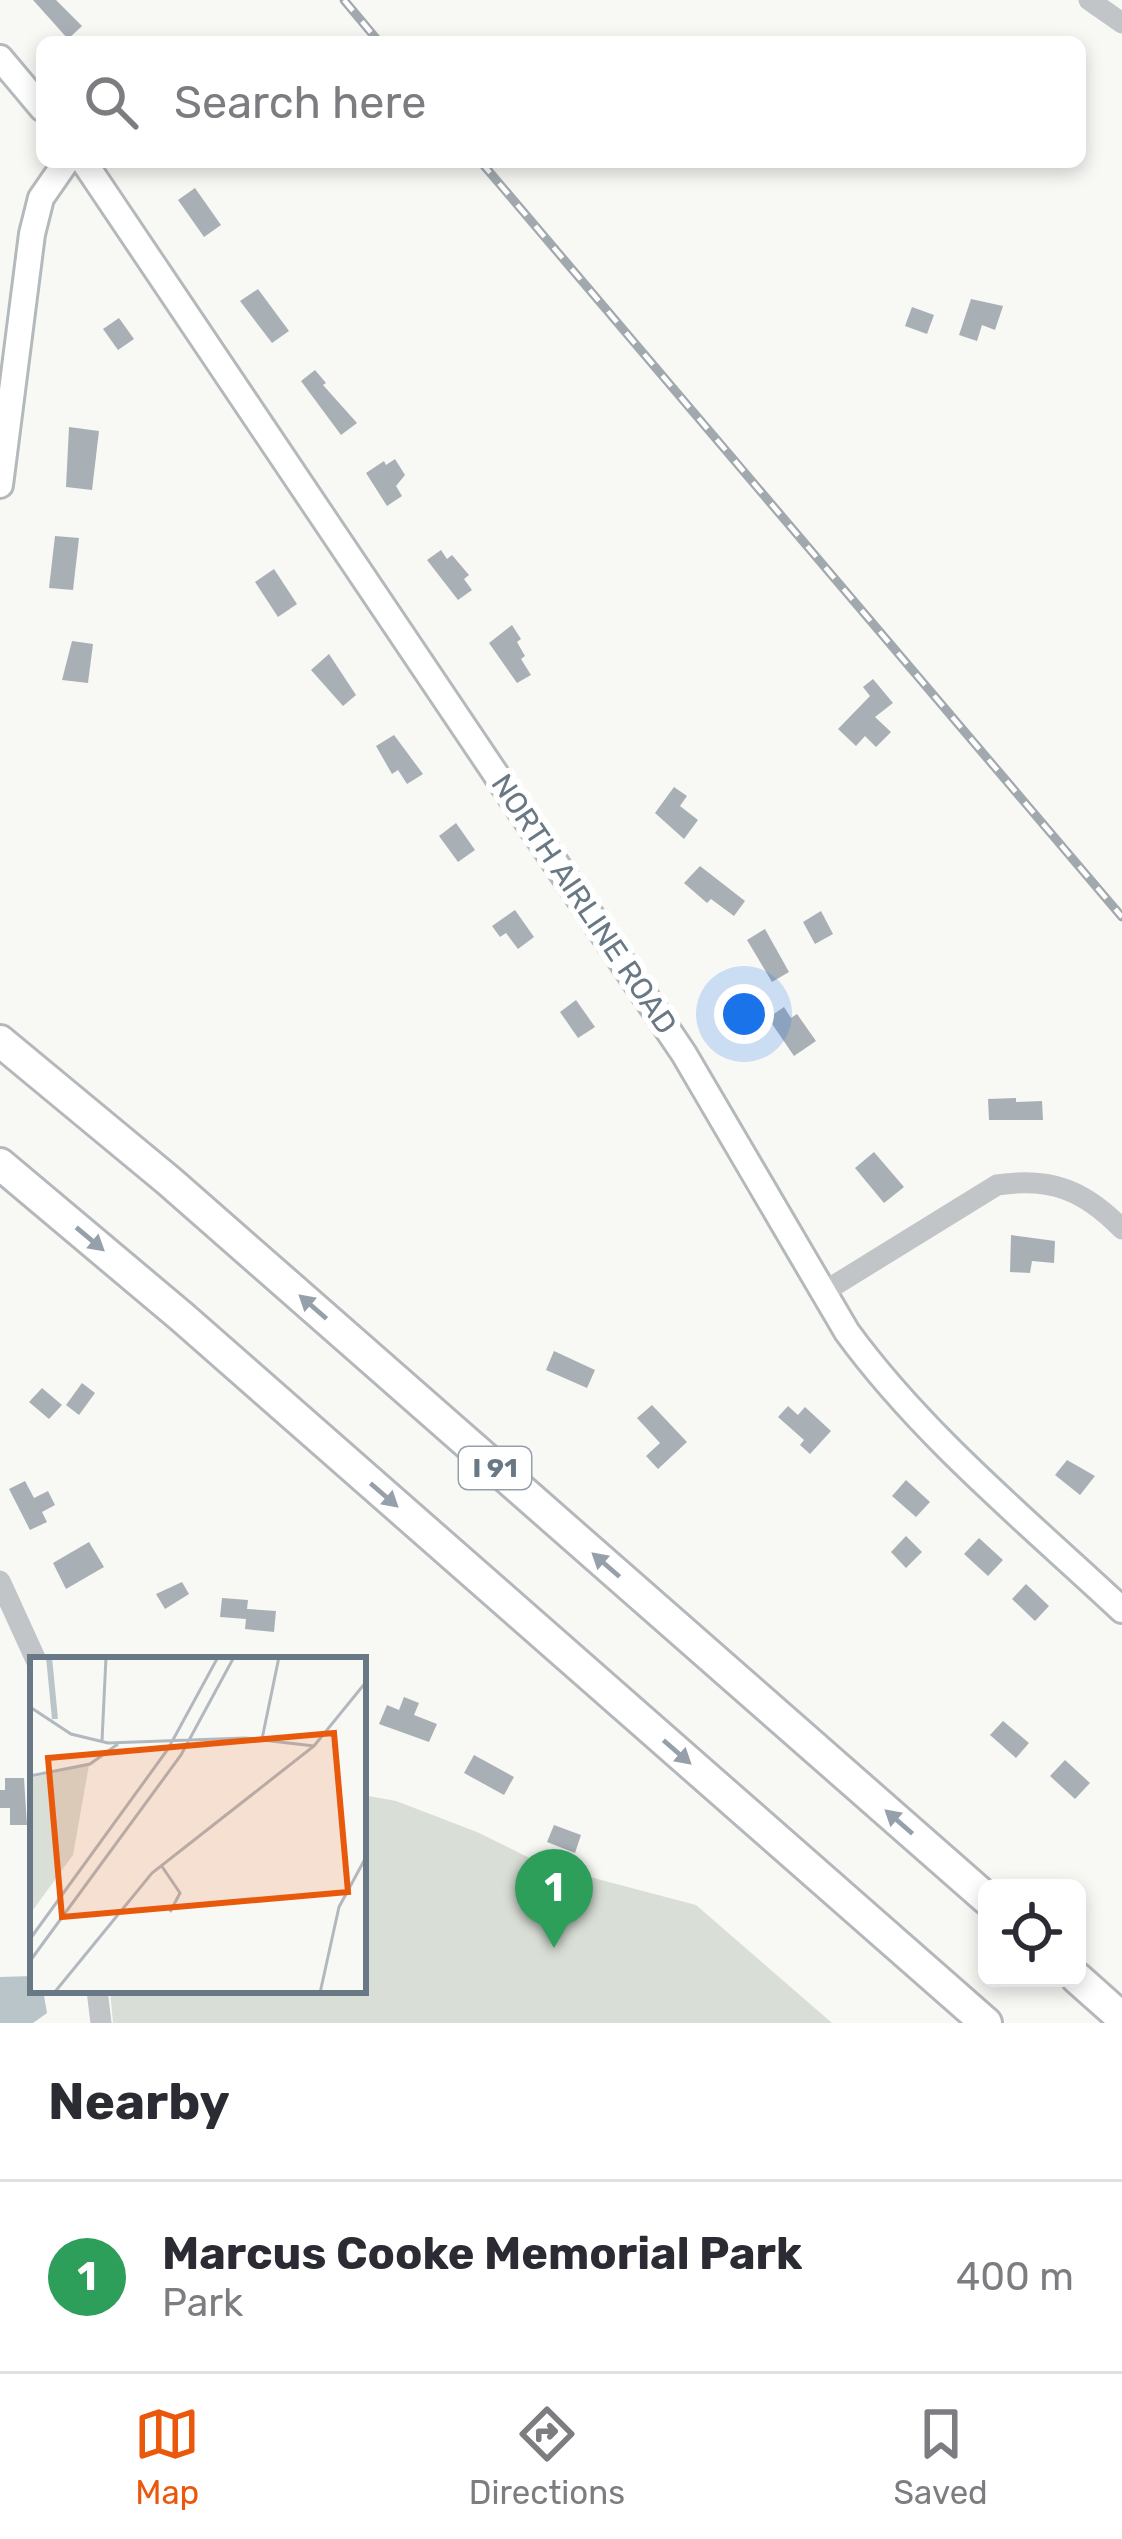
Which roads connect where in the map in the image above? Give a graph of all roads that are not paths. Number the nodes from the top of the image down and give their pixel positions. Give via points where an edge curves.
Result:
1 (1089, 0) edge
2 (1122, 23) edge
3 (0, 58) edge
4 (36, 100) edge
5 (61, 168) edge
6 (88, 168) edge
7 (0, 485) edge
8 (0, 1041) edge
9 (0, 1164) edge
10 (1122, 1229) edge
11 (822, 1293) junction
12 (0, 1580) edge
13 (1122, 1610) edge
14 (35, 1657) edge
15 (978, 1891) edge
16 (1086, 1986) edge
17 (97, 1993) edge
18 (1122, 2018) edge
19 (100, 2023) edge
20 (986, 2023) edge

1 - 2 street
3 - 4 main road
5 - 7 main road via 32,234
6 - 11 main road, NORTH AIRLINE ROAD via 684,1054
15 -> 8 highway, I 91
9 -> 20 highway
10 - 11 street via 1067,1188 1029,1180 997,1185
11 - 13 main road, NORTH AIRLINE ROAD via 869,1363 930,1429
12 - 14 street
16 - 18 highway
17 - 19 street

